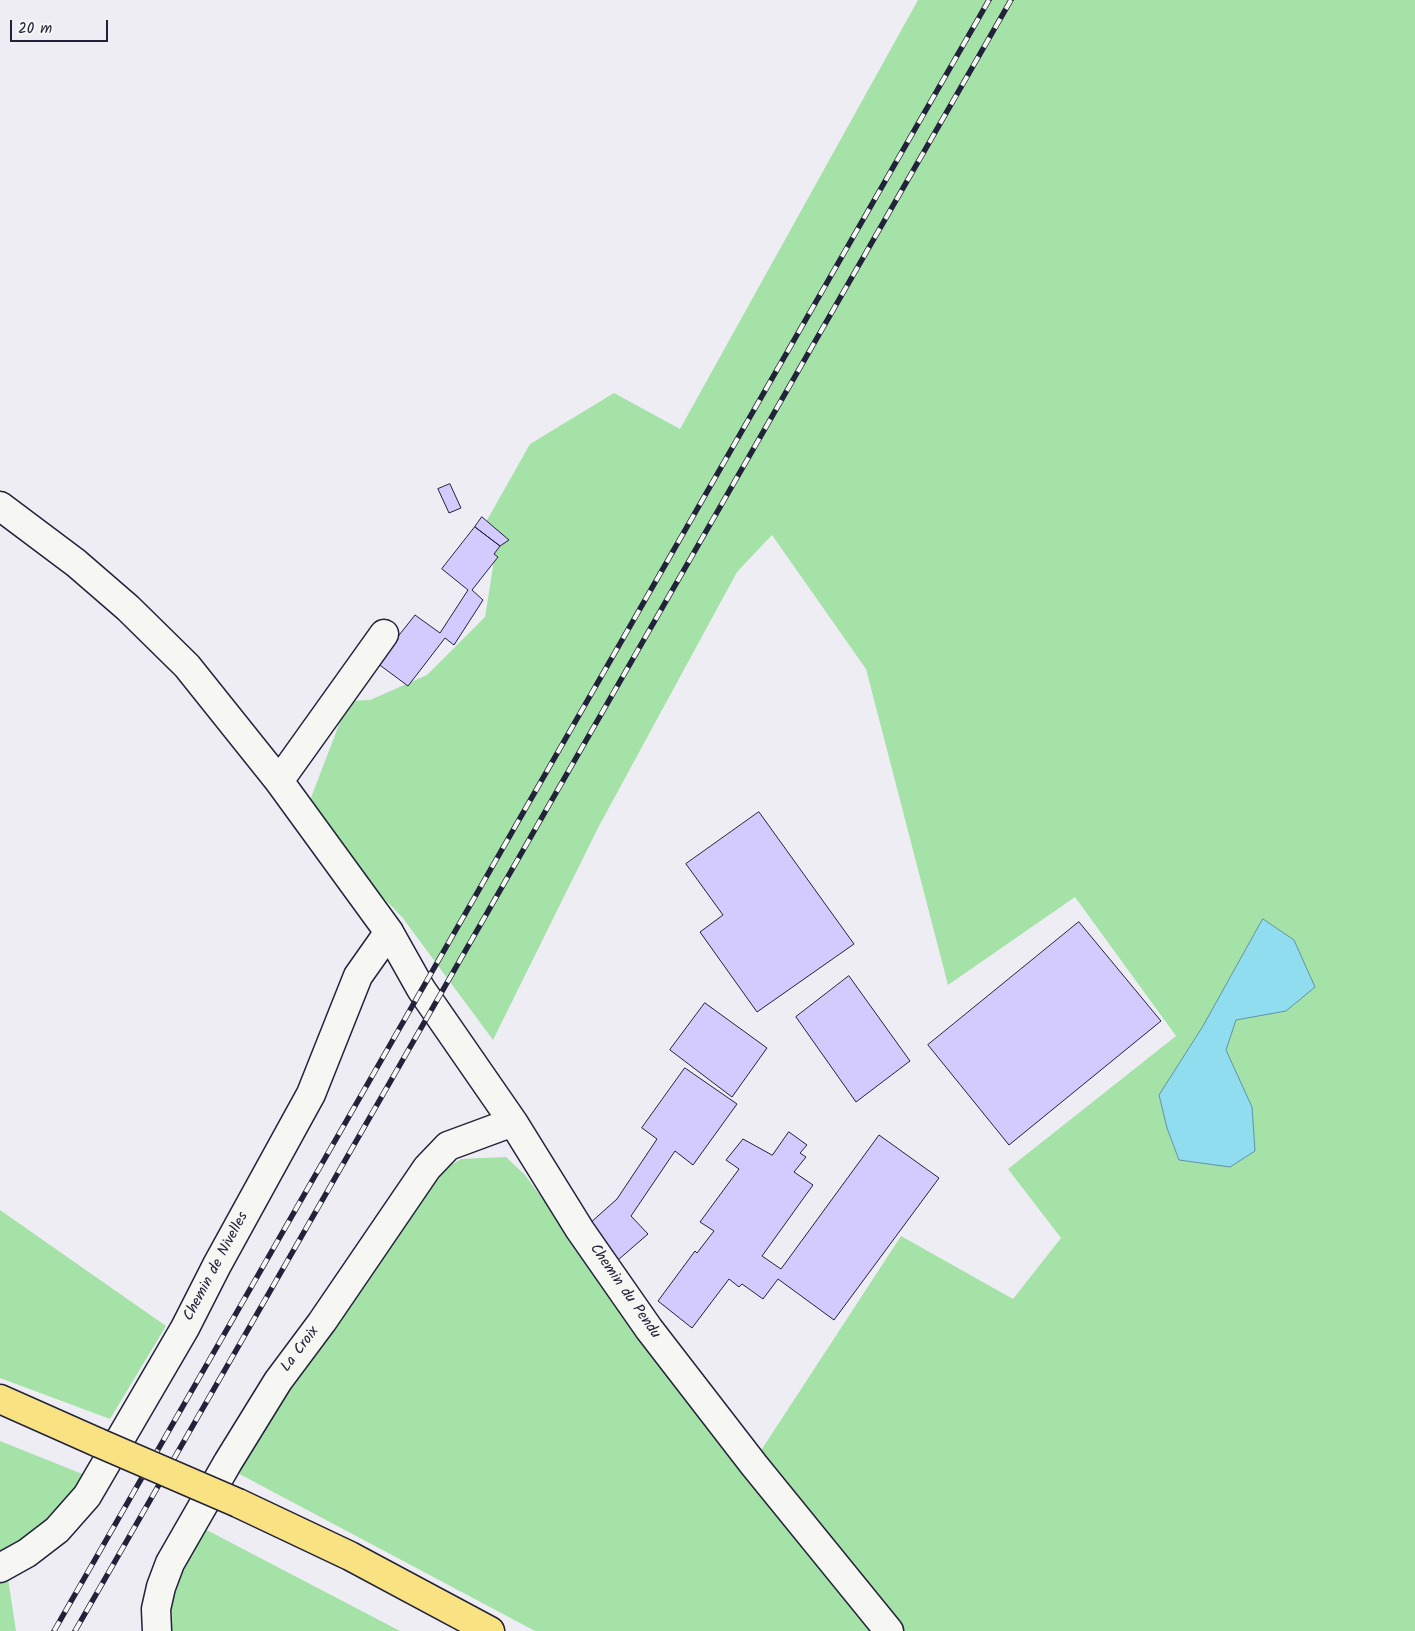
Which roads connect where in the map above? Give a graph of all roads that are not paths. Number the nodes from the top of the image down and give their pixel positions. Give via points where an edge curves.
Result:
1 (0, 506) edge
2 (384, 634) dead end
3 (278, 781) junction
4 (389, 932) junction
5 (513, 1122) junction
6 (0, 1399) edge
7 (0, 1568) edge
8 (157, 1631) edge
9 (490, 1631) edge
10 (889, 1631) edge

1 - 3 street, Chemin du Pendu via 76,563 187,666
2 - 3 street
3 - 4 street, Chemin du Pendu
4 - 5 street, Chemin du Pendu via 425,995
4 - 7 street, Chemin de Nivelles via 358,976 311,1094 185,1328 87,1496 57,1530
5 - 8 street, La Croix via 448,1146 427,1168 278,1381 170,1563 158,1602
5 - 10 street, Chemin du Pendu via 580,1230 649,1329
6 - 9 highway, bridge via 238,1503 350,1556

